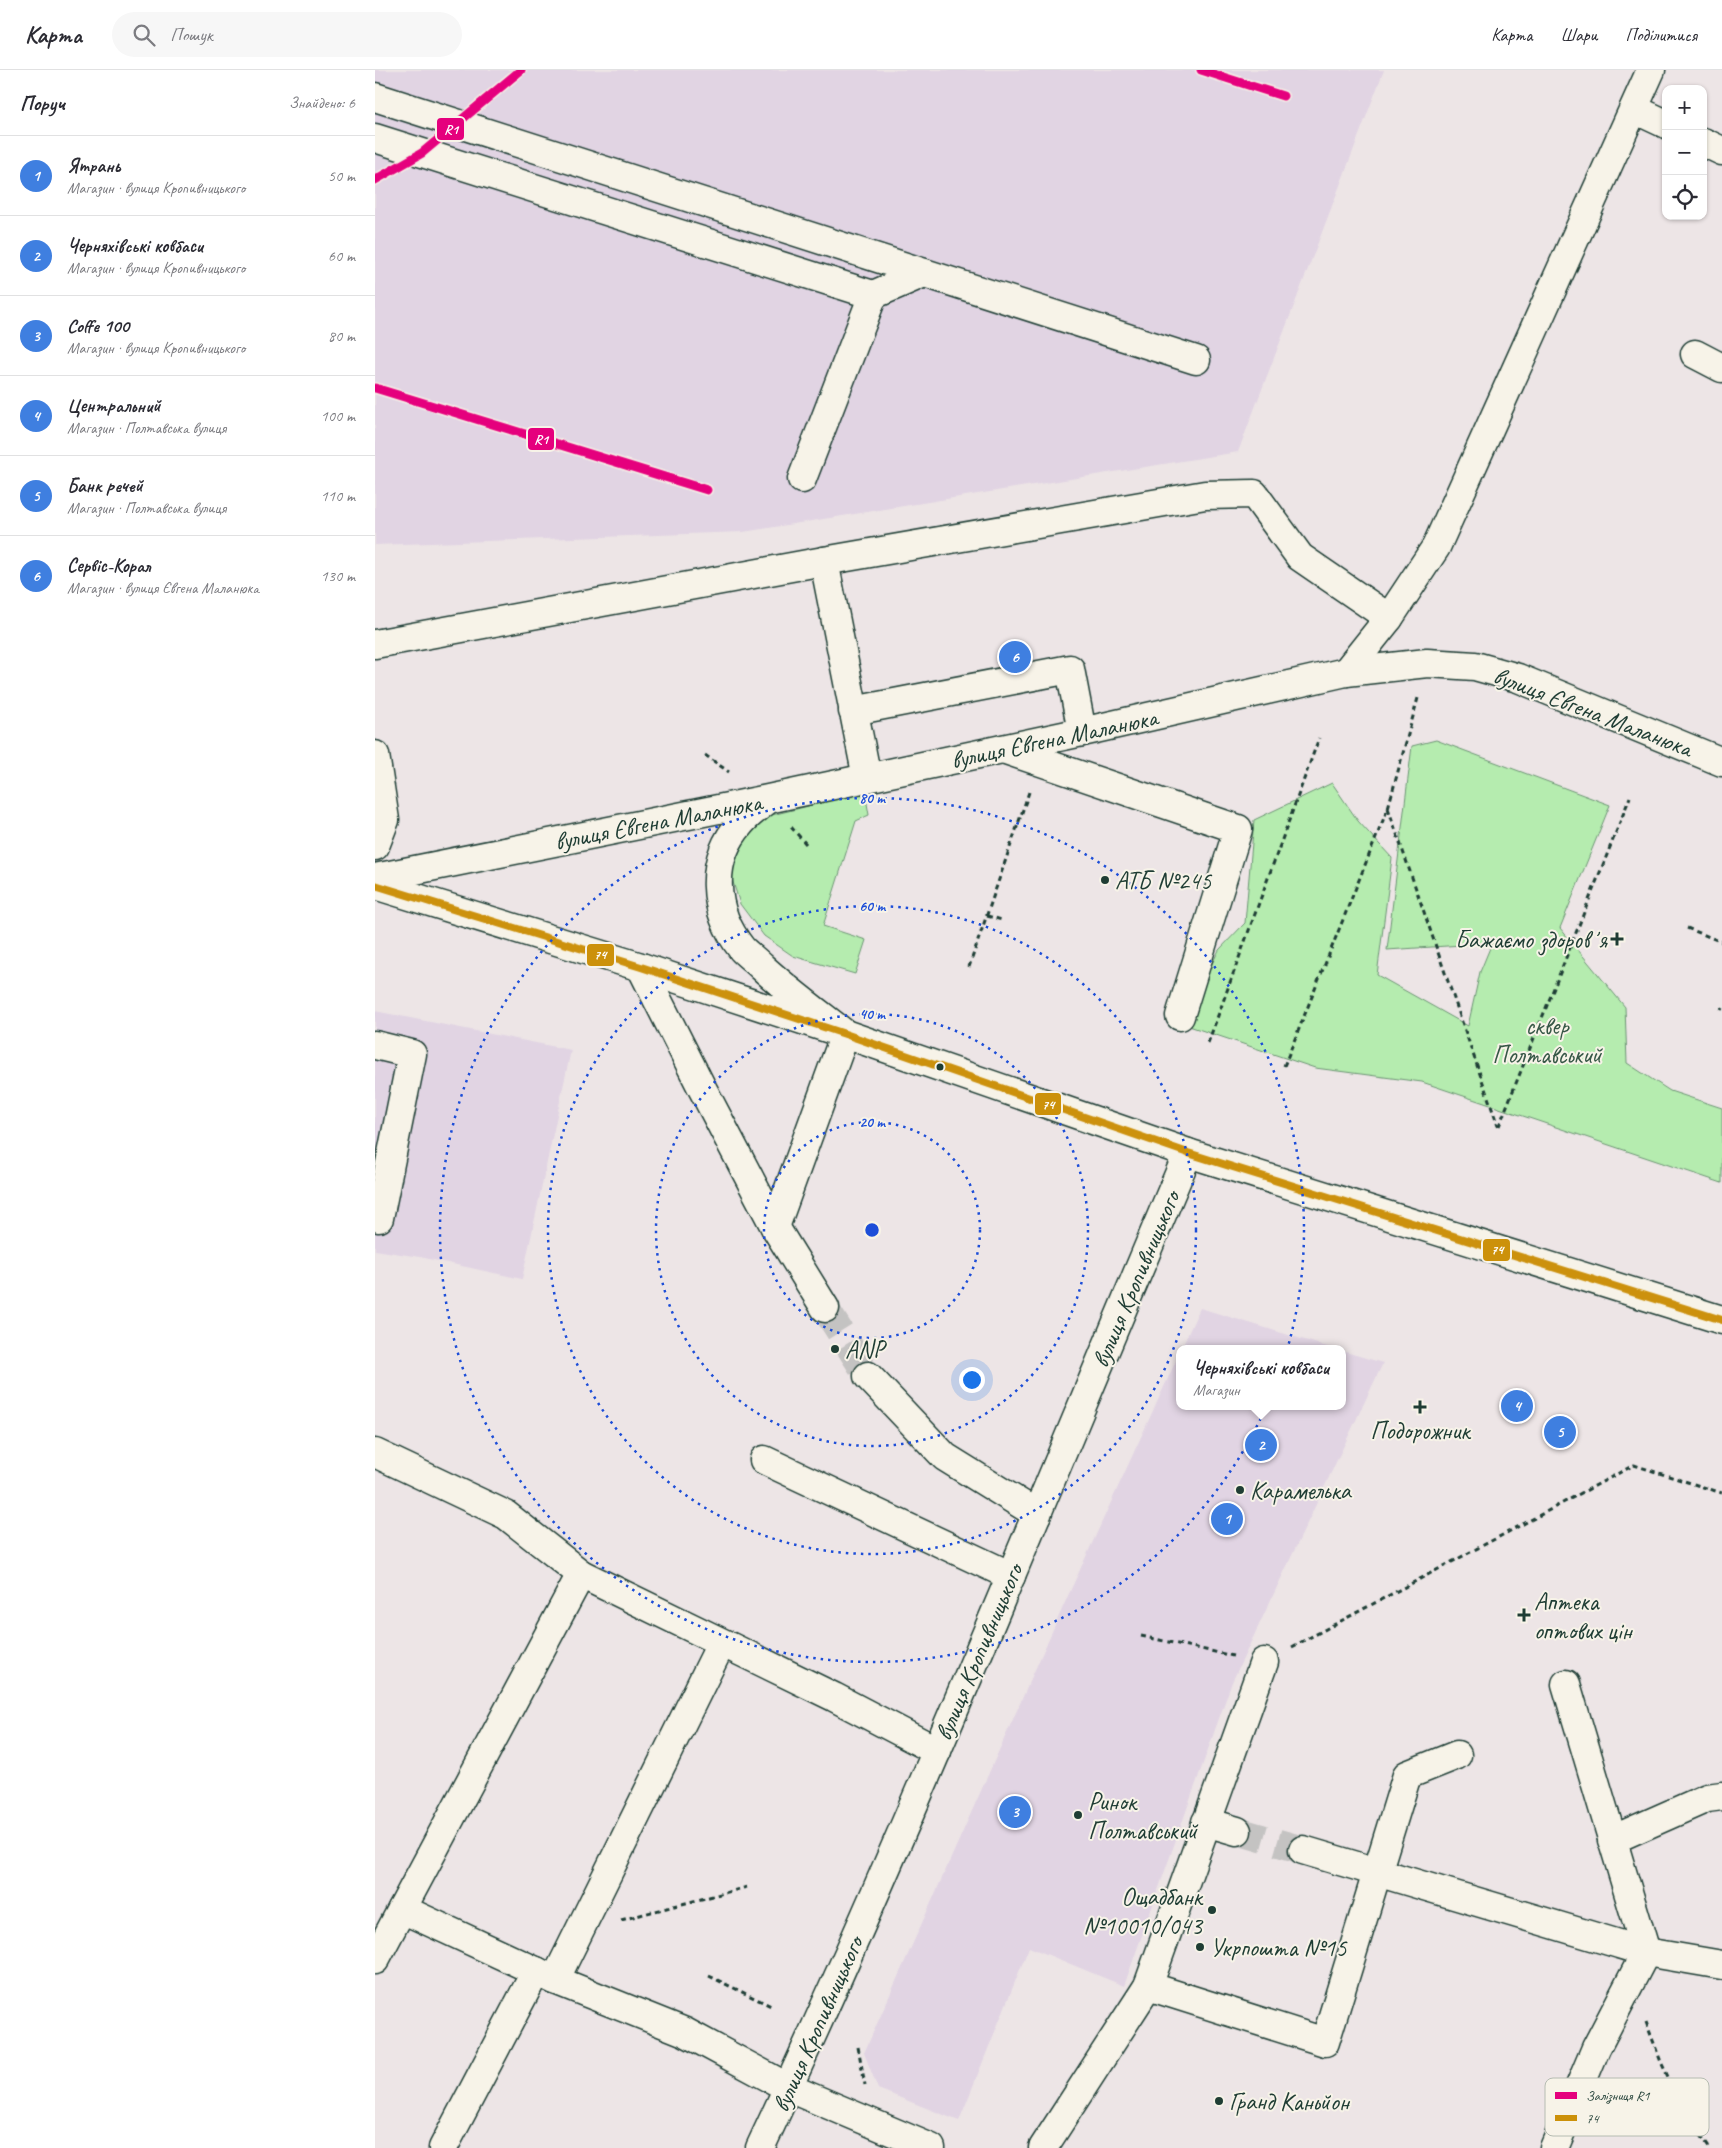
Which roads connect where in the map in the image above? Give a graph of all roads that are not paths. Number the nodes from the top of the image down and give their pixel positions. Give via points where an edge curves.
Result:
1 (1651, 70) edge
2 (375, 97) edge
3 (1634, 109) junction
4 (1662, 122) edge
5 (375, 138) edge
6 (1707, 144) edge
7 (1722, 151) edge
8 (924, 273) junction
9 (873, 295) junction
10 (1695, 354) dead end
11 (1196, 360) dead end
12 (1722, 368) edge
13 (803, 479) dead end
14 (824, 562) junction
15 (1389, 618) junction
16 (375, 644) edge
17 (1346, 672) junction
18 (853, 711) junction
19 (1082, 732) junction
20 (1003, 749) junction
21 (375, 755) edge
22 (1722, 762) edge
23 (867, 778) junction
24 (768, 799) junction
25 (375, 846) edge
26 (375, 878) edge
27 (375, 885) edge
28 (641, 967) junction
29 (1180, 1016) dead end
30 (845, 1034) junction
31 (375, 1045) edge
32 (1189, 1154) junction
33 (379, 1218) dead end
34 (775, 1227) junction
35 (825, 1308) tunnel mouth
36 (1722, 1320) edge
37 (868, 1376) tunnel mouth
38 (375, 1453) edge
39 (764, 1460) dead end
40 (1037, 1514) junction
41 (581, 1574) junction
42 (1011, 1576) junction
43 (721, 1644) junction
44 (1264, 1662) road end
45 (1565, 1684) dead end
46 (937, 1752) junction
47 (1457, 1755) dead end
48 (1722, 1796) edge
49 (1207, 1822) junction
50 (1237, 1831) tunnel mouth
51 (1612, 1840) junction
52 (1303, 1850) tunnel mouth
53 (1377, 1872) junction
54 (402, 1909) junction
55 (1646, 1952) junction
56 (375, 1960) edge
57 (1722, 1965) edge
58 (545, 1975) junction
59 (1148, 1986) junction
60 (1583, 2078) edge
61 (789, 2088) junction
62 (1559, 2136) edge
63 (443, 2148) edge
64 (760, 2148) edge
65 (931, 2148) edge
66 (1043, 2148) edge
67 (1554, 2148) edge

1 - 3 main road
2 - 8 main road
3 - 4 main road
3 - 15 main road via 1436,547
5 - 9 main road
6 - 7 main road
8 - 9 main road
8 - 11 main road
9 - 13 main road
10 - 12 main road
14 - 15 main road via 1205,495 1254,494 1300,557
14 - 16 main road
14 - 18 main road
15 - 17 main road
17 - 19 main road, вулиця Євгена Маланюка
17 - 22 main road, вулиця Євгена Маланюка via 1427,663 1475,666 1518,678
18 - 19 main road via 1070,669
18 - 23 main road
19 - 20 main road, вулиця Євгена Маланюка
20 - 23 main road, вулиця Євгена Маланюка
20 - 29 main road via 1238,829
21 - 25 main road via 385,820
23 - 24 main road, вулиця Євгена Маланюка
24 - 26 main road, вулиця Євгена Маланюка
24 - 30 main road via 741,822 725,844 717,869 718,894 725,920 743,949
27 - 28 main road
28 - 30 main road
28 - 34 main road
30 - 32 main road
30 - 34 main road
31 - 33 main road via 412,1054
32 - 36 main road
32 - 40 main road, вулиця Кропивницького
34 - 35 main road
37 - 40 main road via 945,1457
38 - 41 main road via 506,1515
39 - 42 main road
40 - 42 main road, вулиця Кропивницького
41 - 43 main road
41 - 54 main road
42 - 46 main road, вулиця Кропивницького
43 - 46 main road via 834,1697
43 - 58 main road
44 - 49 main road
45 - 51 main road
46 - 61 main road, вулиця Кропивницького
47 - 53 main road via 1407,1774
48 - 51 main road via 1707,1798
49 - 50 main road
49 - 59 main road
51 - 55 main road
52 - 53 main road
53 - 55 main road
53 - 59 main road via 1325,2042
54 - 56 main road
54 - 58 main road
55 - 57 main road
55 - 60 main road
58 - 61 main road via 685,2032
58 - 63 main road
59 - 66 main road
61 - 64 main road, вулиця Кропивницького
61 - 65 main road
62 - 67 main road

